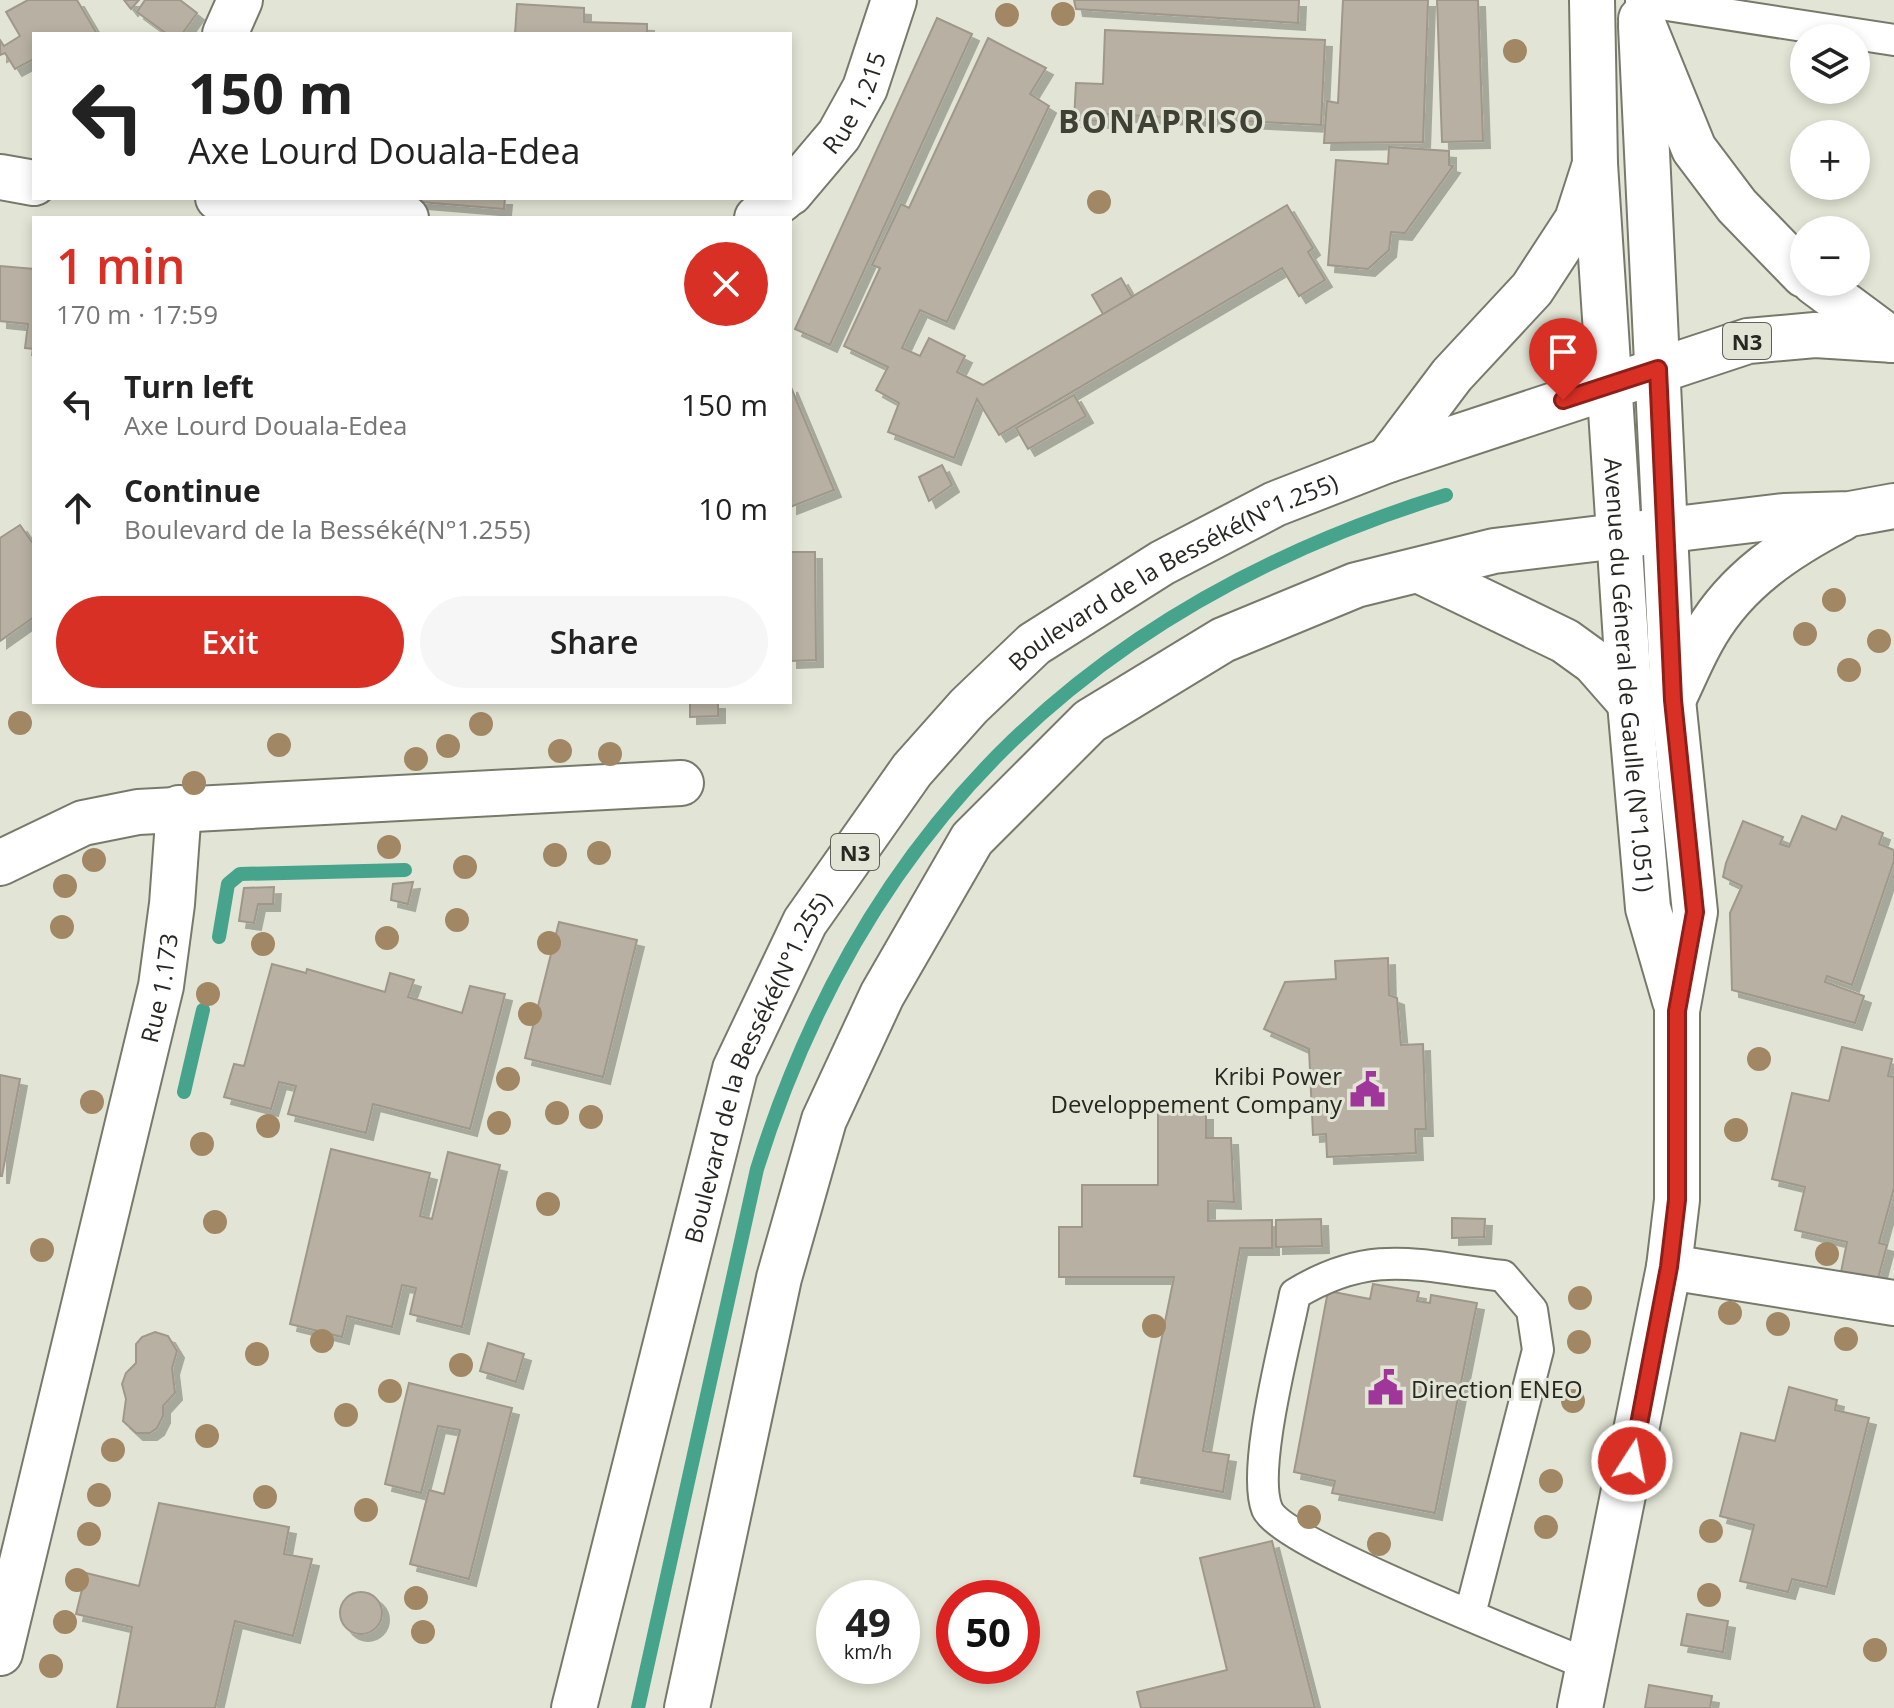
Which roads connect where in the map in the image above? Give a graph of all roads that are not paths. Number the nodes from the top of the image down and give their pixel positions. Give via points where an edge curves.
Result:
1 (240, 0) edge
2 (894, 0) edge
3 (1592, 0) edge
4 (1641, 7) edge
5 (226, 32) edge
6 (1894, 40) edge
7 (1595, 164) junction
8 (0, 177) edge
9 (32, 183) edge
10 (792, 191) edge
11 (237, 200) edge
12 (780, 200) edge
13 (387, 216) edge
14 (760, 216) edge
15 (1790, 261) edge
16 (1833, 296) edge
17 (1893, 340) edge
18 (1658, 369) junction
19 (1607, 386) junction
20 (1388, 460) junction
21 (1894, 506) edge
22 (1850, 514) junction
23 (1665, 530) junction
24 (1616, 537) junction
25 (1420, 571) junction
26 (1673, 700) junction
27 (1630, 703) junction
28 (681, 783) dead end
29 (179, 808) junction
30 (0, 863) edge
31 (1677, 1011) junction
32 (1669, 1267) junction
33 (1894, 1303) edge
34 (1470, 1614) junction
35 (0, 1653) edge
36 (1589, 1665) junction
37 (574, 1708) edge
38 (687, 1708) edge
39 (1580, 1708) edge

1 - 5 main road
2 - 10 main road, Rue 1.215 via 865,88 839,135
3 - 7 main road, Avenue du Géneral de Gaulle (N°1.051)
4 - 6 lane
4 - 15 main road via 1694,149 1737,206
4 - 18 main road, Avenue du Géneral de Gaulle (N°1.051)
7 - 19 main road, Avenue du Géneral de Gaulle (N°1.051)
7 - 20 main road via 1577,220 1532,289 1452,375
8 - 9 main road
11 - 13 main road
12 - 14 main road
16 - 17 main road
17 - 18 main road, N3 via 1815,335 1748,341
18 - 19 main road, N3
18 - 23 main road, Avenue du Géneral de Gaulle (N°1.051)
19 - 20 main road, Boulevard de la Besséké(N°1.255) / N3
19 - 24 main road, Avenue du Géneral de Gaulle (N°1.051)
20 - 37 main road, Boulevard de la Besséké(N°1.255) / N3 via 1275,504 1174,557 1034,644 912,770 805,922 735,1069
21 - 22 main road
22 - 23 main road
22 - 26 main road via 1793,544 1743,585 1706,632
23 - 24 main road
23 - 26 main road, Avenue du Géneral de Gaulle (N°1.051)
24 - 25 main road via 1494,551
24 - 27 main road, Avenue du Géneral de Gaulle (N°1.051)
25 - 27 main road via 1565,641 1594,662
25 - 38 main road via 1356,585 1223,640 1090,721 972,839 882,995 824,1120 779,1278
26 - 31 main road, Avenue du Géneral de Gaulle (N°1.051) via 1695,912
27 - 31 main road, Avenue du Géneral de Gaulle (N°1.051) via 1648,908
28 - 29 main road
29 - 30 main road via 83,823
29 - 35 main road, Rue 1.173 via 161,986
31 - 32 main road, Avenue du Géneral de Gaulle (N°1.051) via 1677,1200
32 - 33 main road
32 - 36 main road, Avenue du Géneral de Gaulle (N°1.051)
34 - 34 lane via 1297,1537 1268,1512 1261,1475 1295,1294 1326,1275 1380,1261 1503,1276 1532,1310 1538,1350
34 - 36 lane
36 - 39 main road, Avenue du Géneral de Gaulle (N°1.051)

